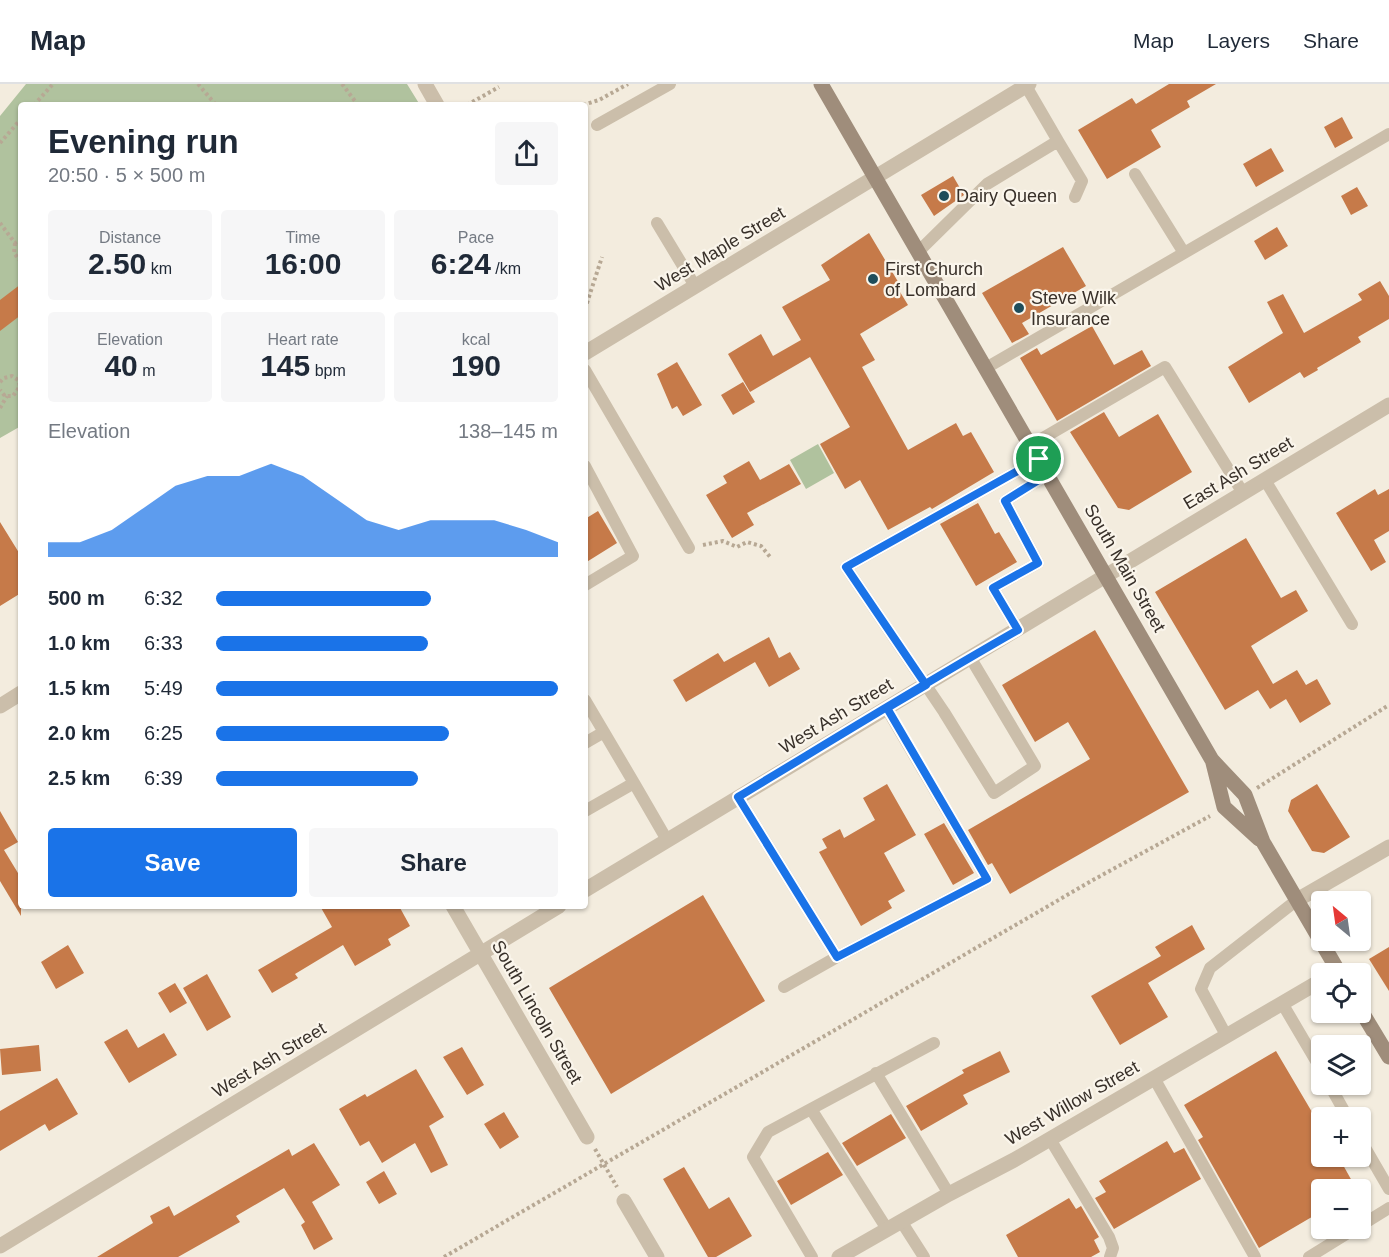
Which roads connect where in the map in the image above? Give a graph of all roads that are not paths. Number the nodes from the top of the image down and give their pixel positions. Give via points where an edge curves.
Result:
1 (425, 84) edge
2 (670, 84) edge
3 (821, 84) edge
4 (1028, 85) edge
5 (435, 102) edge
6 (597, 125) dead end
7 (1389, 134) edge
8 (1059, 141) junction
9 (1135, 174) dead end
10 (875, 178) junction
11 (1075, 197) dead end
12 (657, 223) dead end
13 (918, 252) junction
14 (1185, 253) junction
15 (695, 286) junction
16 (588, 351) edge
17 (986, 368) junction
18 (588, 375) edge
19 (1389, 405) edge
20 (1031, 445) junction
21 (1039, 459) junction
22 (588, 472) edge
23 (1048, 474) junction
24 (1265, 480) junction
25 (1243, 493) junction
26 (689, 548) road end
27 (1107, 576) junction
28 (588, 583) edge
29 (1352, 624) dead end
30 (1018, 630) junction
31 (970, 657) junction
32 (926, 685) junction
33 (18, 695) edge
34 (588, 705) edge
35 (0, 706) edge
36 (887, 708) junction
37 (604, 732) junction
38 (588, 741) edge
39 (1212, 760) junction
40 (634, 783) junction
41 (738, 797) junction
42 (588, 808) edge
43 (667, 840) junction
44 (1263, 842) junction
45 (1389, 847) edge
46 (588, 888) edge
47 (1297, 900) junction
48 (455, 909) edge
49 (554, 909) edge
50 (480, 954) junction
51 (837, 957) junction
52 (1332, 963) edge
53 (1311, 986) edge
54 (784, 987) dead end
55 (1282, 1003) junction
56 (1371, 1022) edge
57 (1226, 1035) junction
58 (1384, 1038) edge
59 (934, 1043) dead end
60 (1311, 1052) edge
61 (1389, 1058) edge
62 (876, 1073) junction
63 (1154, 1078) junction
64 (811, 1109) junction
65 (587, 1137) road end
66 (1050, 1139) junction
67 (1371, 1158) edge
68 (1389, 1189) edge
69 (949, 1194) junction
70 (624, 1201) road end
71 (1389, 1208) edge
72 (1371, 1219) edge
73 (901, 1221) junction
74 (887, 1229) junction
75 (1338, 1239) edge
76 (0, 1246) edge
77 (657, 1257) edge
78 (813, 1257) edge
79 (839, 1257) edge
80 (924, 1257) edge
81 (1110, 1257) edge
82 (1255, 1257) edge
83 (1309, 1257) edge

1 - 5 street
2 - 6 lane
3 - 10 main road, South Main Street
4 - 8 lane
4 - 10 street, West Maple Street
7 - 14 lane
8 - 11 lane via 1082,181
8 - 13 lane via 987,183
9 - 14 lane
10 - 13 main road, South Main Street
10 - 15 street, West Maple Street
12 - 15 lane
13 - 17 main road, South Main Street
14 - 17 lane
15 - 16 street, West Maple Street
17 - 20 main road, South Main Street
18 - 26 lane
19 - 24 street, East Ash Street
20 - 21 main road, South Main Street
20 - 25 lane via 1165,367
21 - 23 main road, South Main Street
21 - 32 lane via 846,567
22 - 28 lane via 633,556
23 - 27 main road, South Main Street
23 - 30 lane via 1005,501 1038,563 993,588
24 - 25 street, East Ash Street
24 - 29 lane
25 - 27 street, East Ash Street
27 - 30 street, West Ash Street
27 - 39 main road, South Main Street
30 - 31 street, West Ash Street
31 - 32 street, West Ash Street
31 - 32 lane via 1035,766 994,793
32 - 36 street, West Ash Street
33 - 35 street
34 - 37 lane
36 - 41 street, West Ash Street
36 - 51 lane via 987,879
37 - 38 lane
37 - 40 lane
39 - 44 main road, South Main Street via 1245,795
39 - 44 main road, South Main Street via 1224,807
40 - 42 lane
40 - 43 lane
41 - 43 street, West Ash Street
41 - 51 lane
43 - 46 street, West Ash Street
44 - 47 main road, South Main Street
45 - 47 street
47 - 52 main road, South Main Street
47 - 57 lane via 1210,968 1201,990
48 - 50 street, South Lincoln Street
49 - 50 street, West Ash Street
50 - 65 street, South Lincoln Street
50 - 76 street, West Ash Street
51 - 54 lane
53 - 55 street, West Willow Street
55 - 57 street, West Willow Street
55 - 60 lane
56 - 58 main road
57 - 63 street, West Willow Street
58 - 61 main road
59 - 62 lane
62 - 64 lane
62 - 69 lane
63 - 66 street, West Willow Street
63 - 82 lane
64 - 74 lane
64 - 78 lane via 768,1132 753,1156
66 - 69 street, West Willow Street
66 - 81 lane via 1108,1237 1113,1248
67 - 68 lane
69 - 73 street, West Willow Street
70 - 77 street
71 - 72 lane
73 - 74 street, West Willow Street
73 - 80 lane
74 - 79 street, West Willow Street
75 - 83 lane

